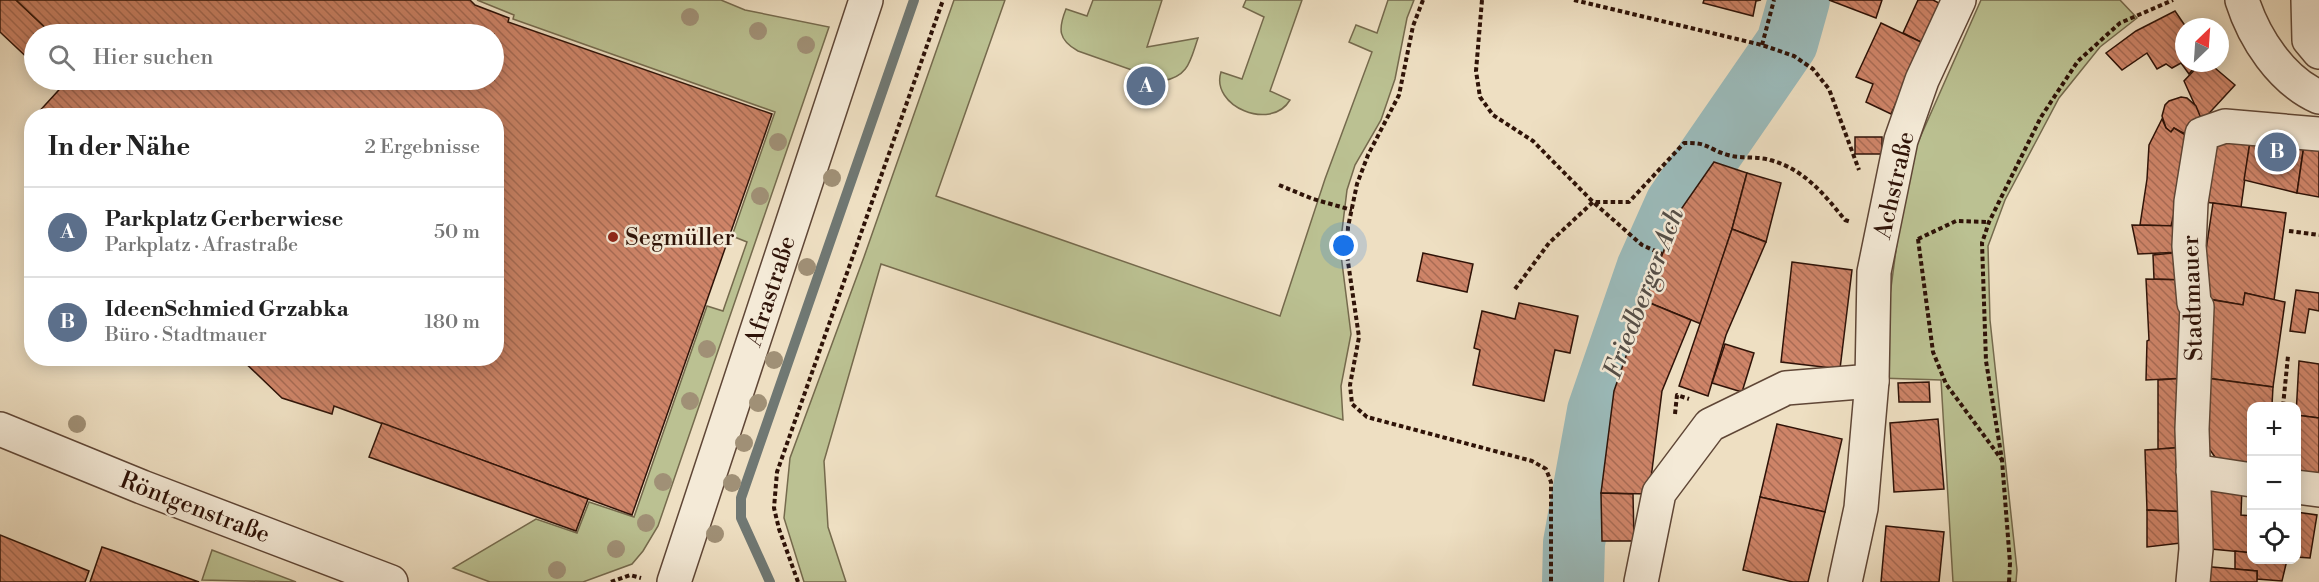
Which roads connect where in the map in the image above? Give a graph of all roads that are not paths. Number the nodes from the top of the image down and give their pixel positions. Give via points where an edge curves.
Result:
1 (866, 0) edge
2 (1959, 0) edge
3 (2242, 0) edge
4 (2308, 0) edge
5 (2319, 52) edge
6 (2319, 97) edge
7 (2319, 134) edge
8 (1872, 381) junction
9 (0, 429) edge
10 (2193, 471) junction
11 (2247, 479) edge
12 (2301, 488) edge
13 (2319, 490) edge
14 (660, 581) edge
15 (391, 582) edge
16 (1641, 582) edge
17 (1845, 582) edge
18 (2193, 582) edge

1 - 14 street, Afrastraße
2 - 8 street, Achstraße via 1922,80 1901,140 1874,272
3 - 6 street via 2249,22 2272,60
4 - 5 street via 2309,40
7 - 10 street, Stadtmauer via 2225,126 2202,134 2191,202 2189,246 2197,307
8 - 16 street via 1786,388 1710,425 1659,493
8 - 17 street, Achstraße via 1861,508
9 - 15 street, Röntgenstraße
10 - 11 street
10 - 18 street, Stadtmauer
12 - 13 street

